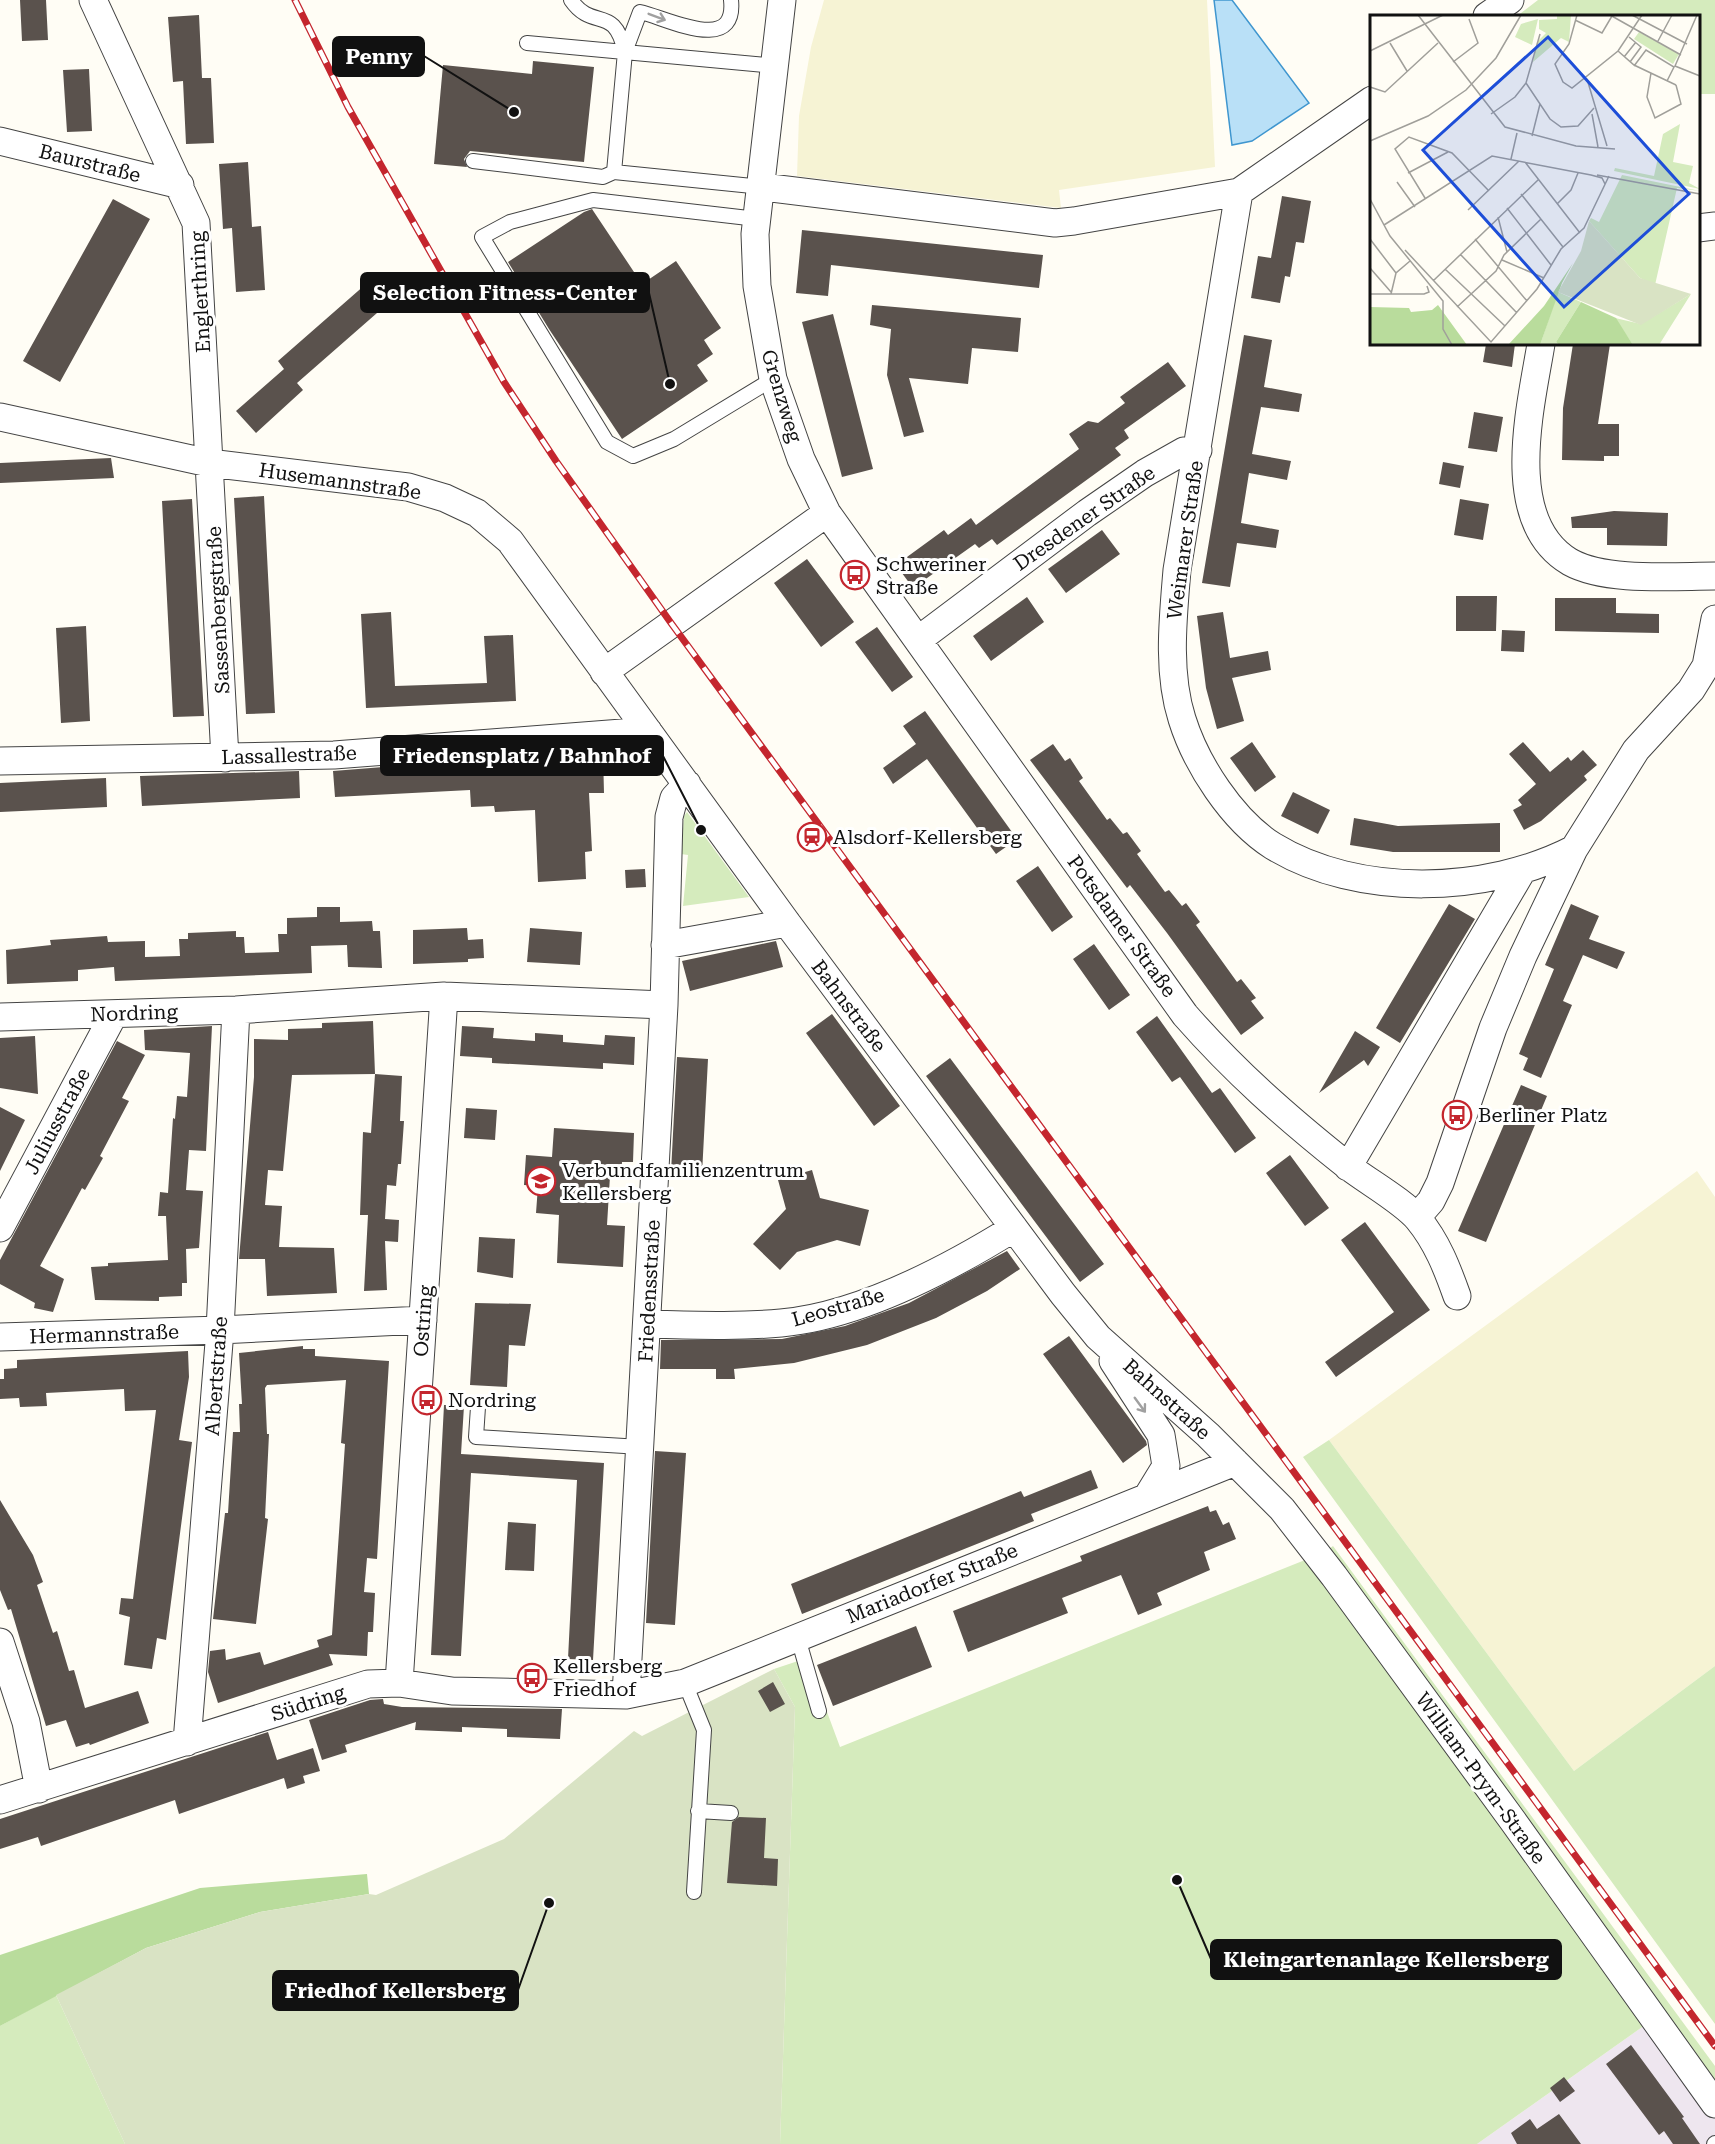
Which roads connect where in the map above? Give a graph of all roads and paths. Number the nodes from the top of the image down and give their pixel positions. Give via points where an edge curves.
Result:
1 (93, 0) edge
2 (571, 0) edge
3 (731, 0) edge
4 (782, 0) edge
5 (1510, 0) edge
6 (1489, 15) edge
7 (527, 43) dead end
8 (626, 52) junction
9 (776, 66) junction
10 (1370, 101) edge
11 (0, 141) edge
12 (473, 161) dead end
13 (614, 172) junction
14 (180, 185) junction
15 (762, 187) junction
16 (1239, 192) junction
17 (757, 219) junction
18 (1715, 226) edge
19 (1700, 228) edge
20 (1541, 345) edge
21 (773, 379) junction
22 (0, 417) edge
23 (1198, 450) junction
24 (209, 463) junction
25 (827, 513) junction
26 (1715, 576) edge
27 (1715, 619) edge
28 (918, 640) junction
29 (604, 672) junction
30 (648, 731) junction
31 (225, 758) junction
32 (0, 761) edge
33 (687, 784) junction
34 (1574, 849) junction
35 (1522, 871) junction
36 (787, 923) junction
37 (665, 945) junction
38 (444, 996) junction
39 (664, 1005) junction
40 (236, 1010) junction
41 (114, 1014) junction
42 (0, 1017) edge
43 (1348, 1167) junction
44 (1417, 1217) junction
45 (0, 1228) edge
46 (1014, 1228) junction
47 (1457, 1296) dead end
48 (423, 1320) junction
49 (648, 1324) junction
50 (220, 1330) junction
51 (0, 1337) edge
52 (1098, 1337) junction
53 (477, 1407) dead end
54 (641, 1447) junction
55 (1235, 1462) junction
56 (1147, 1497) junction
57 (798, 1638) junction
58 (0, 1642) edge
59 (399, 1683) junction
60 (685, 1683) junction
61 (626, 1695) junction
62 (819, 1711) dead end
63 (188, 1742) junction
64 (39, 1789) junction
65 (0, 1800) edge
66 (698, 1811) junction
67 (731, 1813) dead end
68 (694, 1892) dead end
69 (1715, 2104) edge

1 - 14 street, Englerthring
2 - 8 lane via 589,16 616,26
8 -> 3 lane via 640,12 676,25 714,30 729,20
4 - 9 street, Grenzweg
5 - 6 street
7 - 8 lane
8 - 9 lane
8 - 13 lane
9 - 15 street, Grenzweg
10 - 16 street
11 - 14 street, Baurstraße
12 - 13 lane via 603,177
13 - 15 lane
14 - 24 street, Englerthring via 196,223
15 - 16 street via 1054,224
15 - 17 street, Grenzweg
16 - 23 street, Weimarer Straße
17 - 21 street, Grenzweg via 757,286
17 - 21 lane via 593,200 510,222 482,237 607,442 633,456 674,439
18 - 19 street
20 - 26 street via 1526,437 1525,478 1541,530 1553,546 1570,561 1614,573
21 - 25 street, Grenzweg via 794,442
22 - 24 street, Husemannstraße
23 - 28 street, Dresdener Straße via 1184,451 1145,473
23 - 35 street, Weimarer Straße via 1177,570 1172,625 1174,670 1181,717 1216,790 1271,845 1334,872 1432,884 1488,880
24 - 29 street, Husemannstraße via 408,487 477,513 510,541
24 - 31 street, Sassenbergstraße
25 - 28 street, Potsdamer Straße
25 - 29 street
27 - 34 street via 1706,666 1691,690 1636,750
28 - 43 street, Potsdamer Straße via 1185,1015 1266,1100
29 - 30 street, Bahnstraße
30 - 31 street, Lassallestraße via 334,755
30 - 33 street, Bahnstraße
31 - 32 street, Lassallestraße
33 - 36 street, Bahnstraße
33 - 37 street, Friedensstraße via 674,798 669,817
34 - 35 street, Weimarer Straße
34 - 44 street via 1493,1028 1440,1183
35 - 43 street
36 - 37 street
36 - 46 street, Bahnstraße
37 - 39 street, Friedensstraße
38 - 39 street, Nordring
38 - 40 street, Nordring
38 - 48 street, Ostring
39 - 49 street, Friedensstraße
40 - 41 street, Nordring
40 - 50 street, Albertstraße
41 - 42 street, Nordring
41 - 45 street, Juliusstraße
43 - 44 street, Potsdamer Straße
44 - 47 street, Potsdamer Straße via 1436,1244
46 - 49 street, Leostraße via 920,1280 848,1308 783,1323
46 - 52 street, Bahnstraße
48 - 50 street, Hermannstraße
48 - 59 street, Ostring
49 - 54 street, Friedensstraße
50 - 51 street, Hermannstraße
50 - 63 street, Albertstraße
52 - 55 street, Bahnstraße
52 -> 56 street, Bahnstraße via 1161,1435 1166,1466
53 - 54 lane via 476,1437
54 - 61 street, Friedensstraße
55 - 56 street, Mariadorfer Straße
55 - 69 street, William-Prym-Straße via 1282,1509 1334,1576 1635,1988
56 - 57 street, Mariadorfer Straße
57 - 60 street, Mariadorfer Straße
57 - 62 lane
58 - 64 street via 26,1722
59 - 61 street, Südring via 452,1691
59 - 63 street, Südring via 368,1684
60 - 61 street, Mariadorfer Straße
60 - 66 lane via 704,1730
63 - 64 street, Südring
64 - 65 street, Südring
66 - 67 lane
66 - 68 lane

